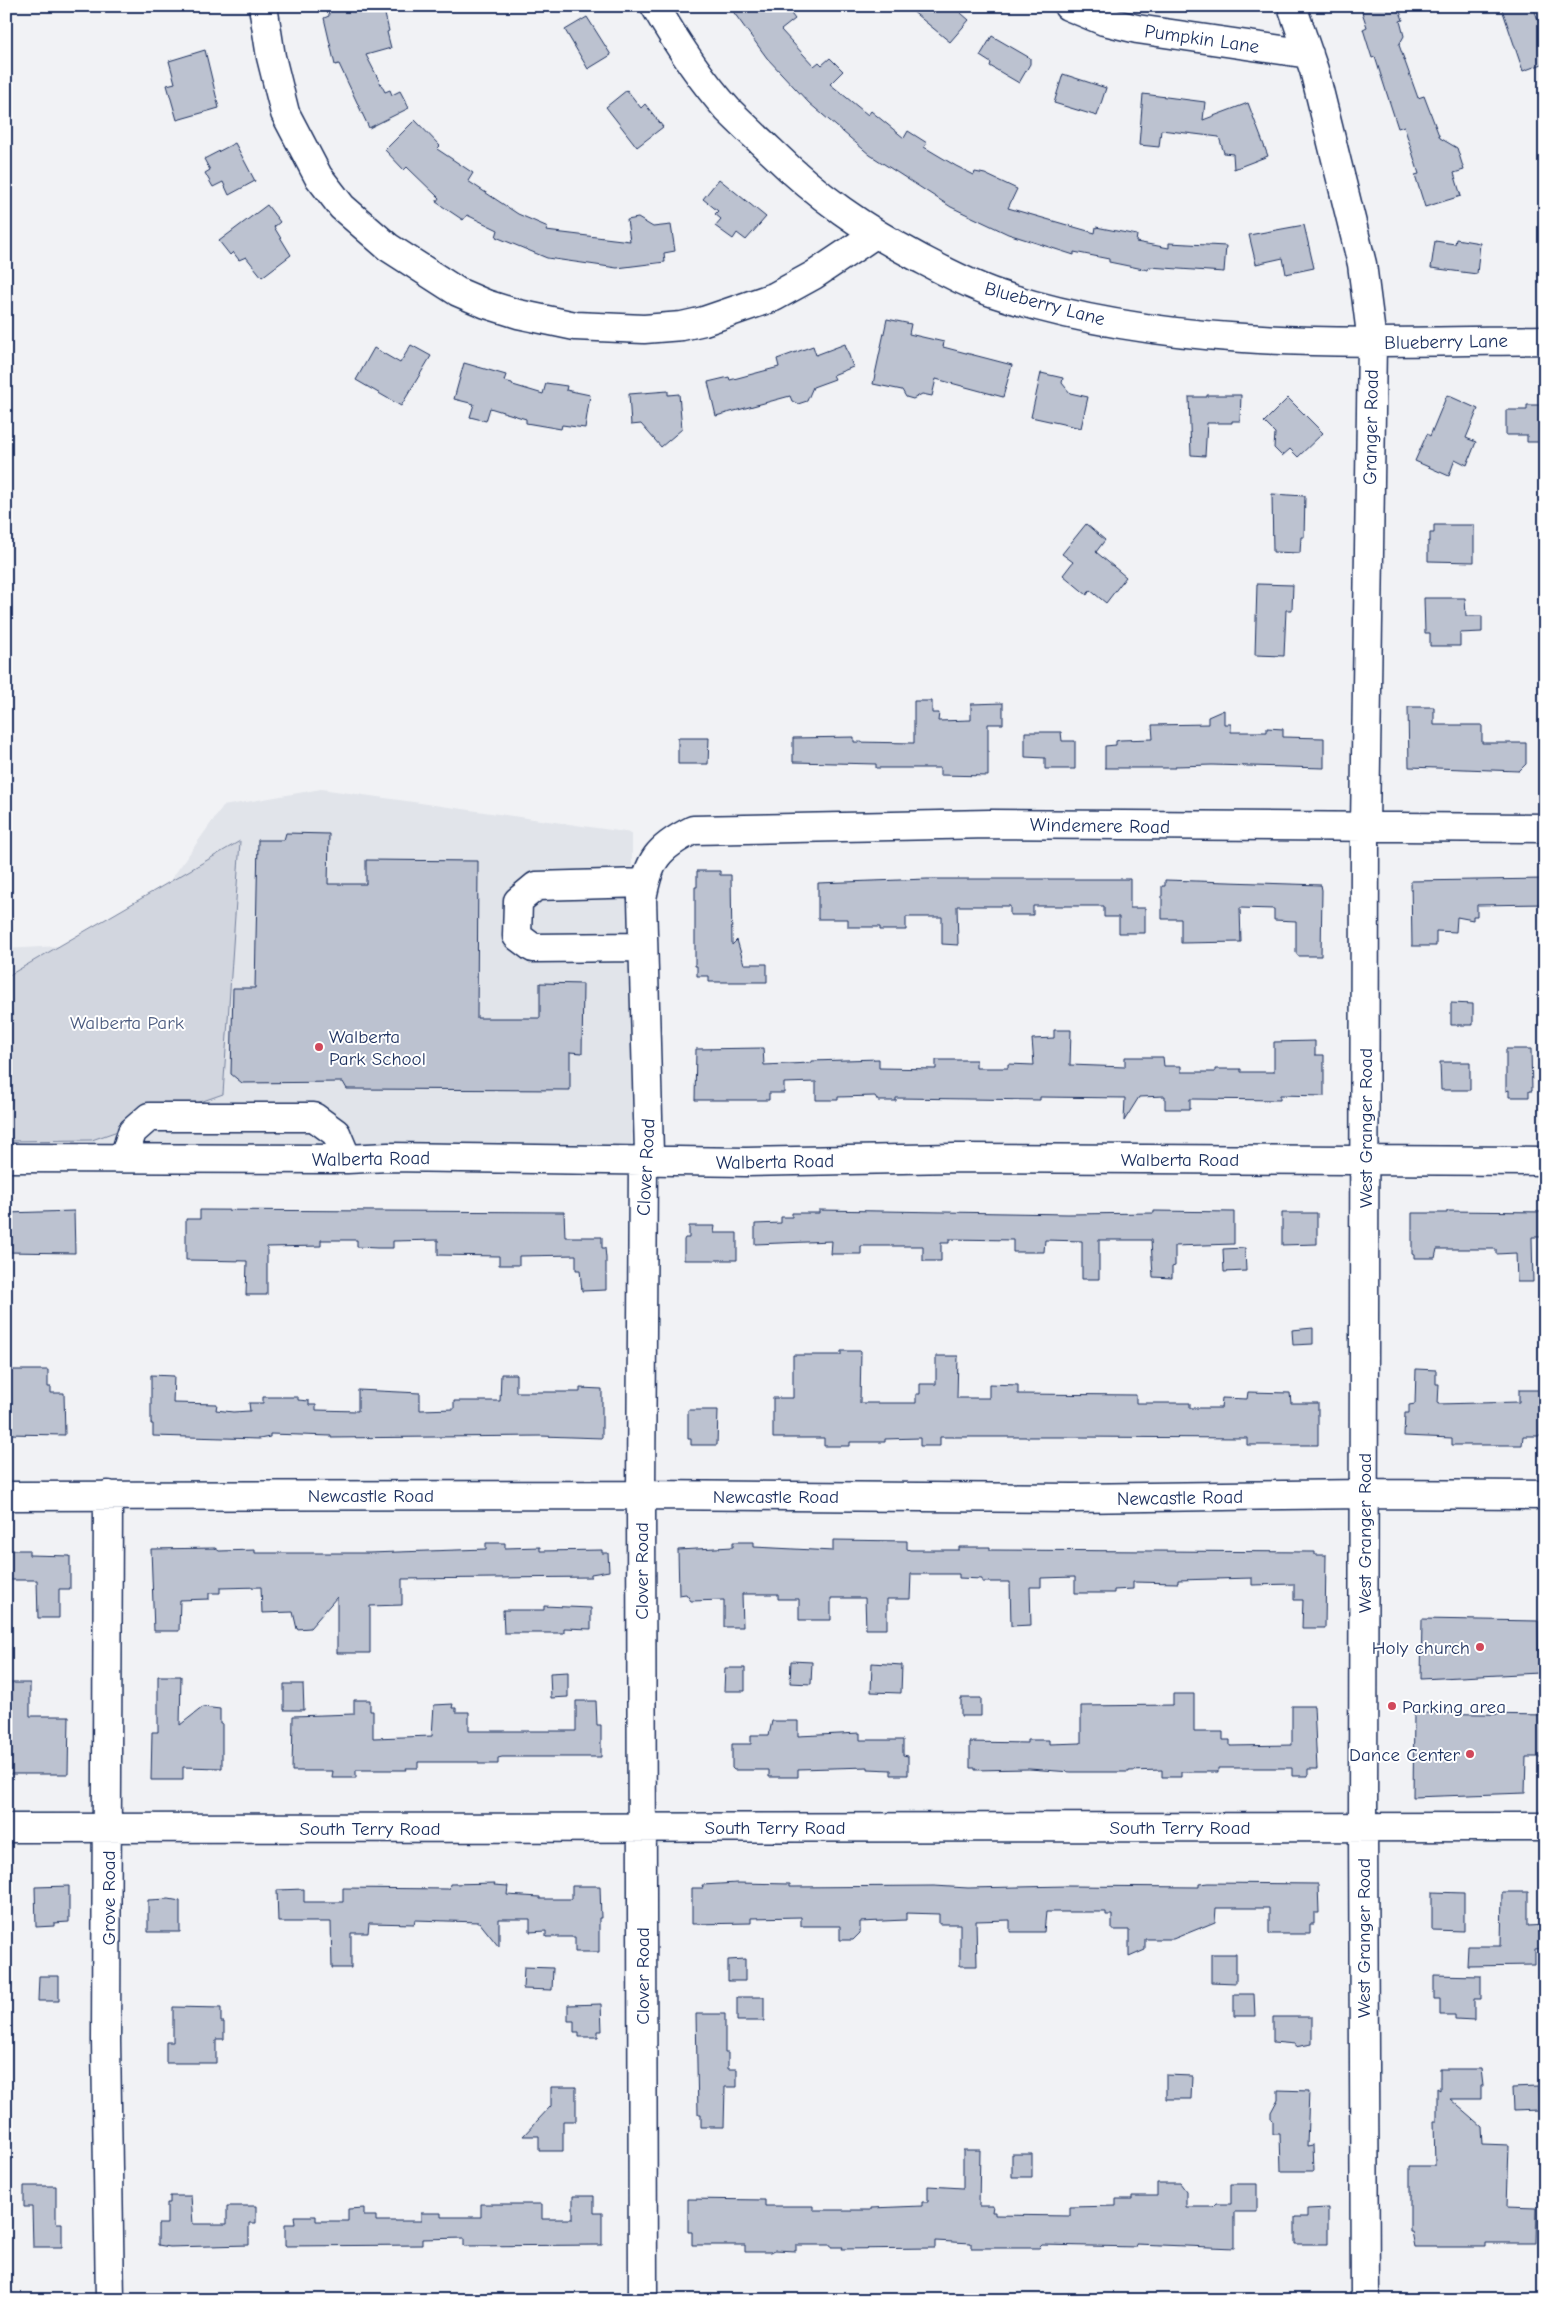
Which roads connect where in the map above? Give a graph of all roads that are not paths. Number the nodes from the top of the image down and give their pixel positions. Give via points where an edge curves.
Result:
1 (263, 6) edge
2 (655, 6) edge
3 (1068, 6) edge
4 (1292, 6) edge
5 (1309, 54) junction
6 (875, 234) junction
7 (1545, 340) edge
8 (1372, 342) junction
9 (1365, 827) junction
10 (1545, 828) edge
11 (662, 850) joint
12 (645, 883) junction
13 (642, 946) junction
14 (6, 1158) edge
15 (124, 1158) junction
16 (347, 1159) junction
17 (1366, 1160) junction
18 (643, 1161) junction
19 (1545, 1161) edge
20 (1364, 1494) junction
21 (108, 1495) junction
22 (640, 1495) junction
23 (1545, 1495) edge
24 (6, 1496) edge
25 (642, 1827) junction
26 (1363, 1827) junction
27 (6, 1828) edge
28 (108, 1828) junction
29 (1545, 1828) edge
30 (110, 2300) edge
31 (643, 2300) edge
32 (1365, 2300) edge

1 - 6 street via 285,113 318,176 342,207 388,247 458,292 486,304 575,326 644,329 682,326 774,296 814,275
2 - 6 street, Blueberry Lane via 704,80 728,109 802,181
3 - 5 street, Pumpkin Lane via 1104,21 1137,29
4 - 5 street, Granger Road
5 - 8 street, Granger Road via 1362,264
6 - 8 street, Blueberry Lane via 940,269 995,293 1060,311 1122,324 1201,334 1330,343
7 - 8 street, Blueberry Lane
8 - 9 street, Granger Road
9 - 10 street, Windemere Road
9 - 11 street, Windemere Road via 990,824 693,830
9 - 17 street, West Granger Road
11 - 12 street, Clover Road via 646,874
12 - 13 street, Clover Road
12 - 13 street via 536,886 518,901 518,936 533,948
13 - 18 street, Clover Road via 649,1153
14 - 15 street, Walberta Road
15 - 16 street, Walberta Road
15 - 16 street via 132,1132 149,1117 280,1116 314,1117 336,1133
16 - 18 street, Walberta Road
17 - 18 street, Walberta Road via 954,1158
17 - 19 street, Walberta Road
17 - 20 street, West Granger Road
18 - 22 street, Clover Road
20 - 22 street, Newcastle Road via 1073,1498
20 - 23 street, Newcastle Road
20 - 26 street, West Granger Road
21 - 22 street, Newcastle Road
21 - 24 street, Newcastle Road
21 - 28 street, Grove Road
22 - 25 street, Clover Road
25 - 26 street, South Terry Road
25 - 28 street, South Terry Road
25 - 31 street, Clover Road
26 - 29 street, South Terry Road
26 - 32 street, West Granger Road
27 - 28 street, South Terry Road
28 - 30 street, Grove Road via 106,2041

